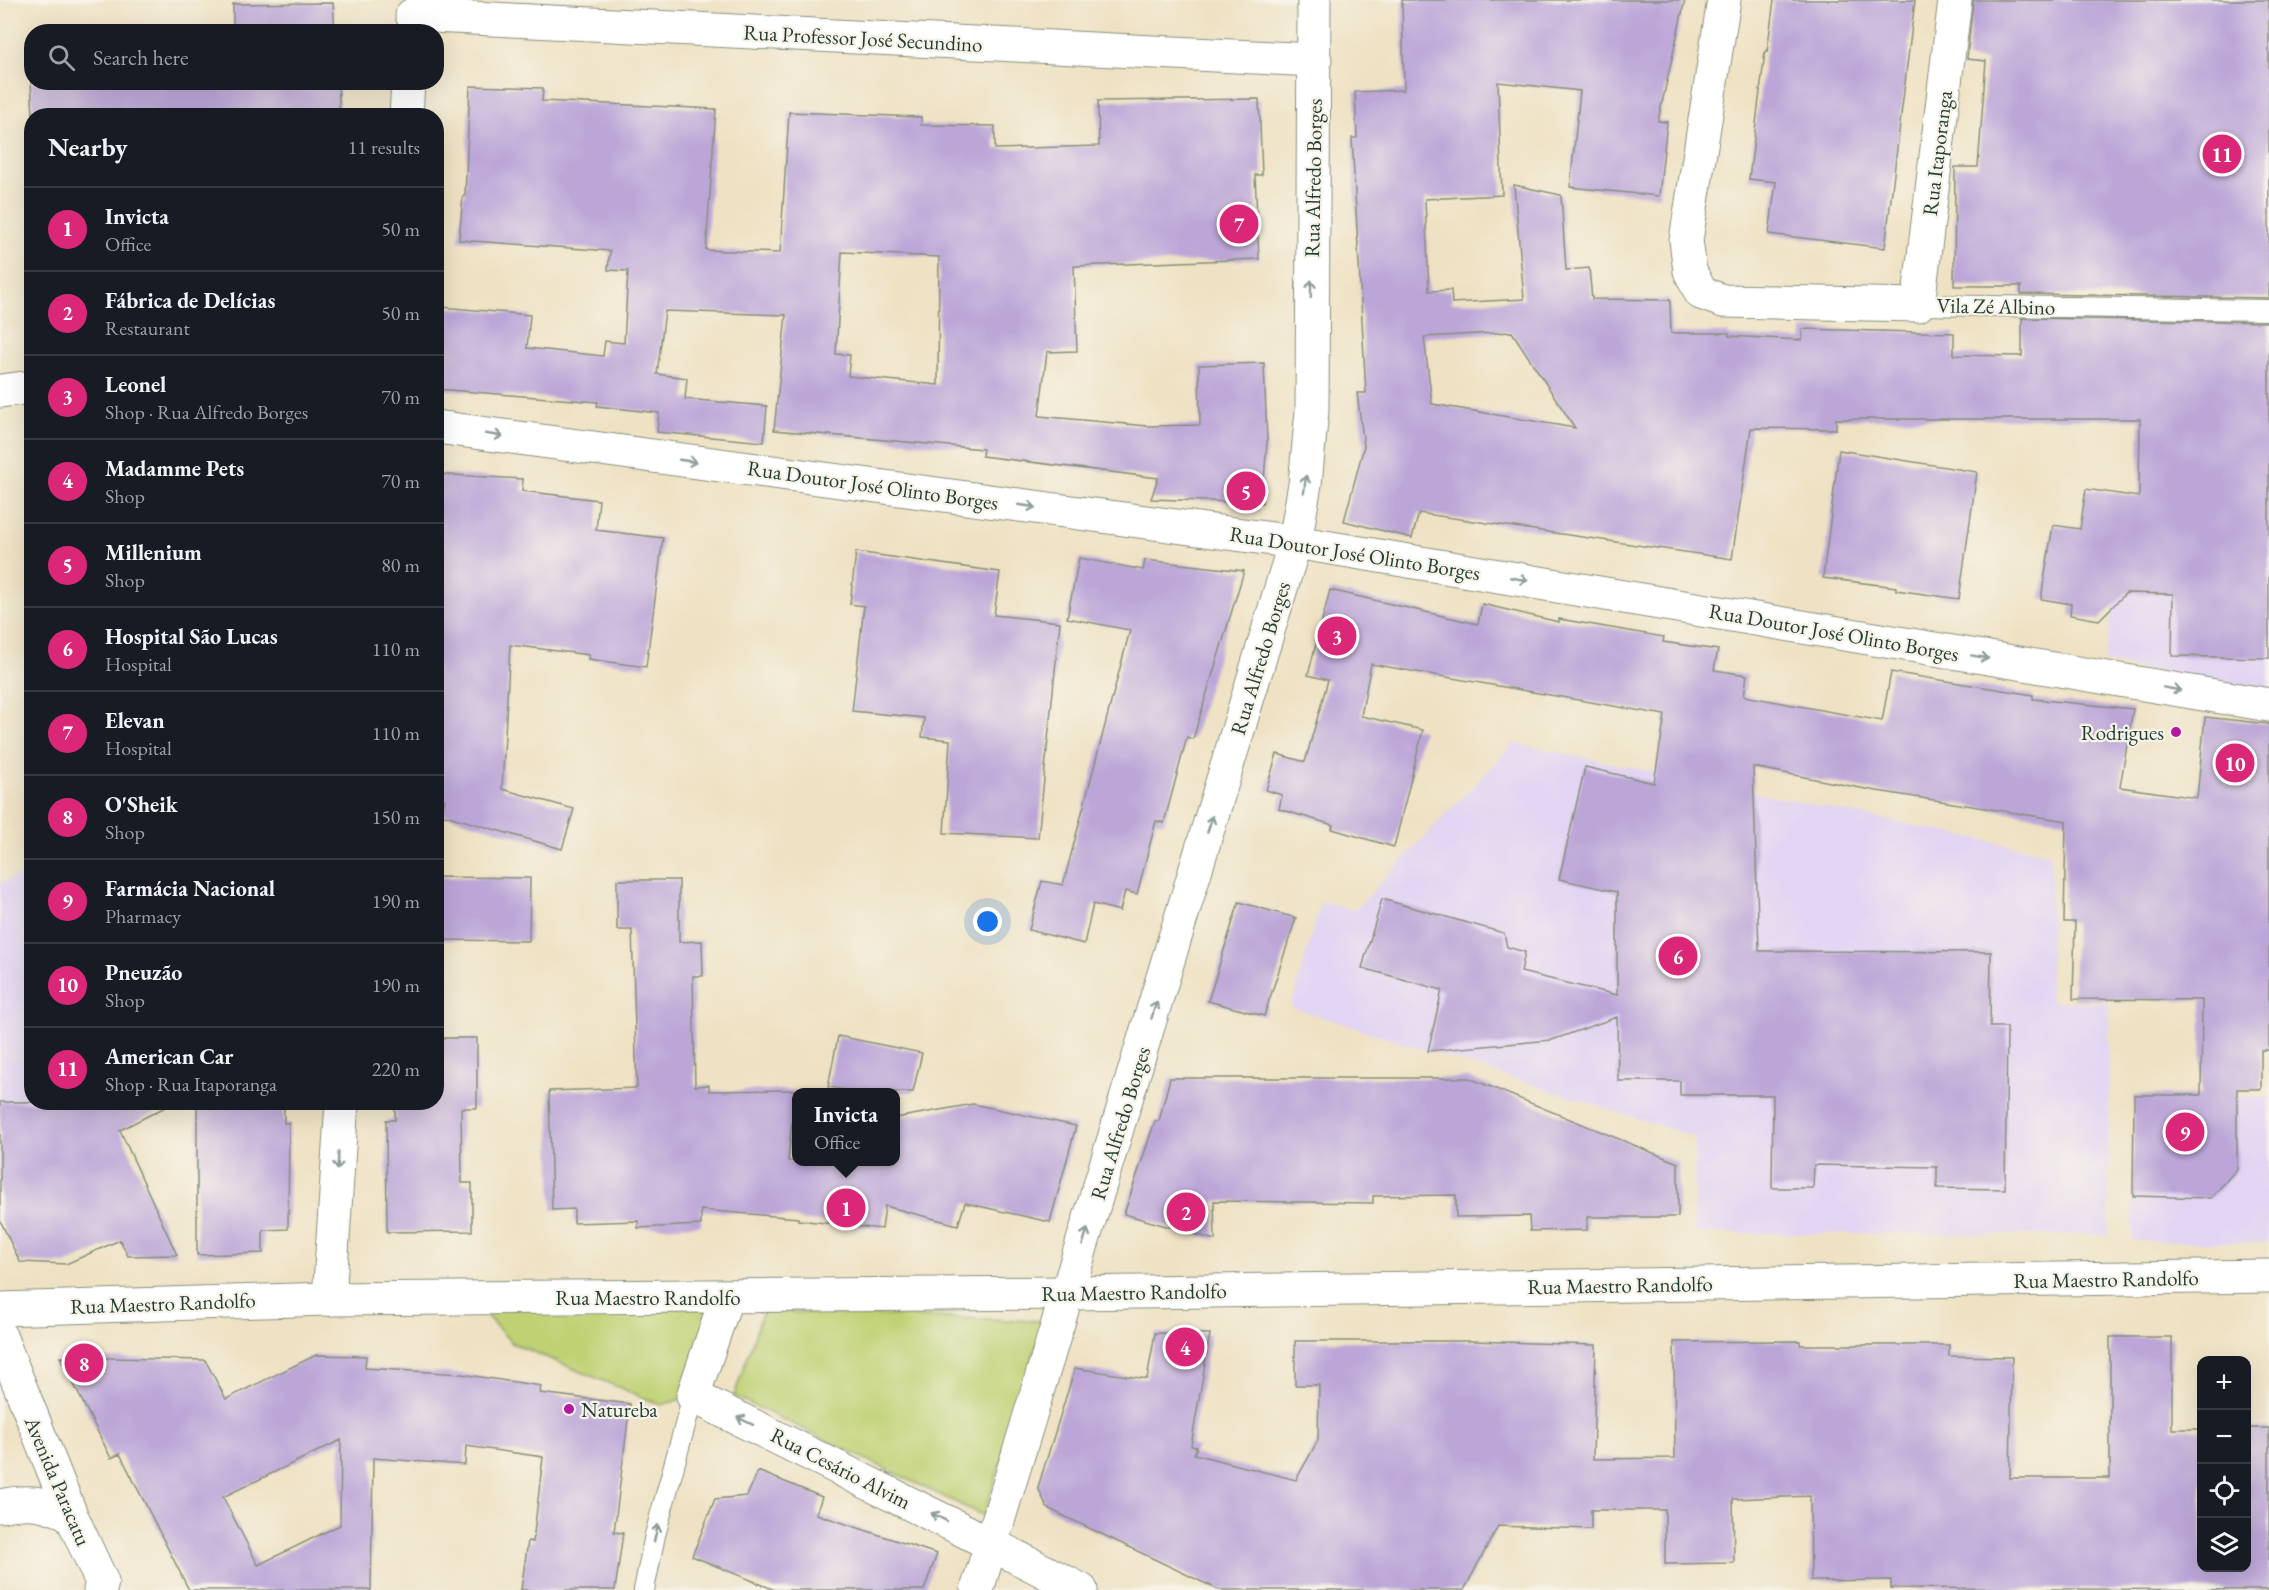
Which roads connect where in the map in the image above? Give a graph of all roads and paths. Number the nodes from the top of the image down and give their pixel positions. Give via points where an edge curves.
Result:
1 (1314, 0) edge
2 (1724, 0) edge
3 (1955, 0) edge
4 (412, 16) edge
5 (1315, 60) junction
6 (408, 90) edge
7 (406, 108) edge
8 (1918, 305) junction
9 (2269, 309) edge
10 (24, 388) edge
11 (0, 391) edge
12 (444, 428) edge
13 (1295, 542) junction
14 (2269, 705) edge
15 (341, 1110) edge
16 (2269, 1276) edge
17 (1069, 1293) junction
18 (727, 1296) junction
19 (329, 1299) junction
20 (0, 1309) edge
21 (0, 1336) edge
22 (693, 1396) junction
23 (0, 1506) edge
24 (71, 1515) junction
25 (991, 1544) junction
26 (103, 1587) edge
27 (644, 1590) edge
28 (977, 1590) edge
29 (1081, 1590) edge

1 - 5 street, Rua Alfredo Borges
2 - 8 street, Vila Zé Albino via 1686,240 1690,271 1701,293 1723,301
3 - 8 street, Rua Itaporanga
4 - 5 street, Rua Professor José Secundino
13 -> 5 street, Rua Alfredo Borges via 1312,411
6 - 7 street
8 - 9 lane, Vila Zé Albino
10 - 11 street
12 -> 13 street, Rua Doutor José Olinto Borges
13 -> 14 street, Rua Doutor José Olinto Borges
17 -> 13 street, Rua Alfredo Borges
15 -> 19 street
16 - 17 street, Rua Maestro Randolfo
17 - 18 street, Rua Maestro Randolfo
17 - 25 street, Rua Alfredo Borges
18 - 19 street, Rua Maestro Randolfo
18 - 22 street
19 - 20 street, Rua Maestro Randolfo
21 - 24 street, Avenida Paracatu
25 -> 22 street, Rua Cesário Alvim
27 -> 22 lane
23 - 24 street via 22,1501 48,1504
24 - 26 street, Avenida Paracatu
25 - 28 street
25 - 29 street, Rua Cesário Alvim

